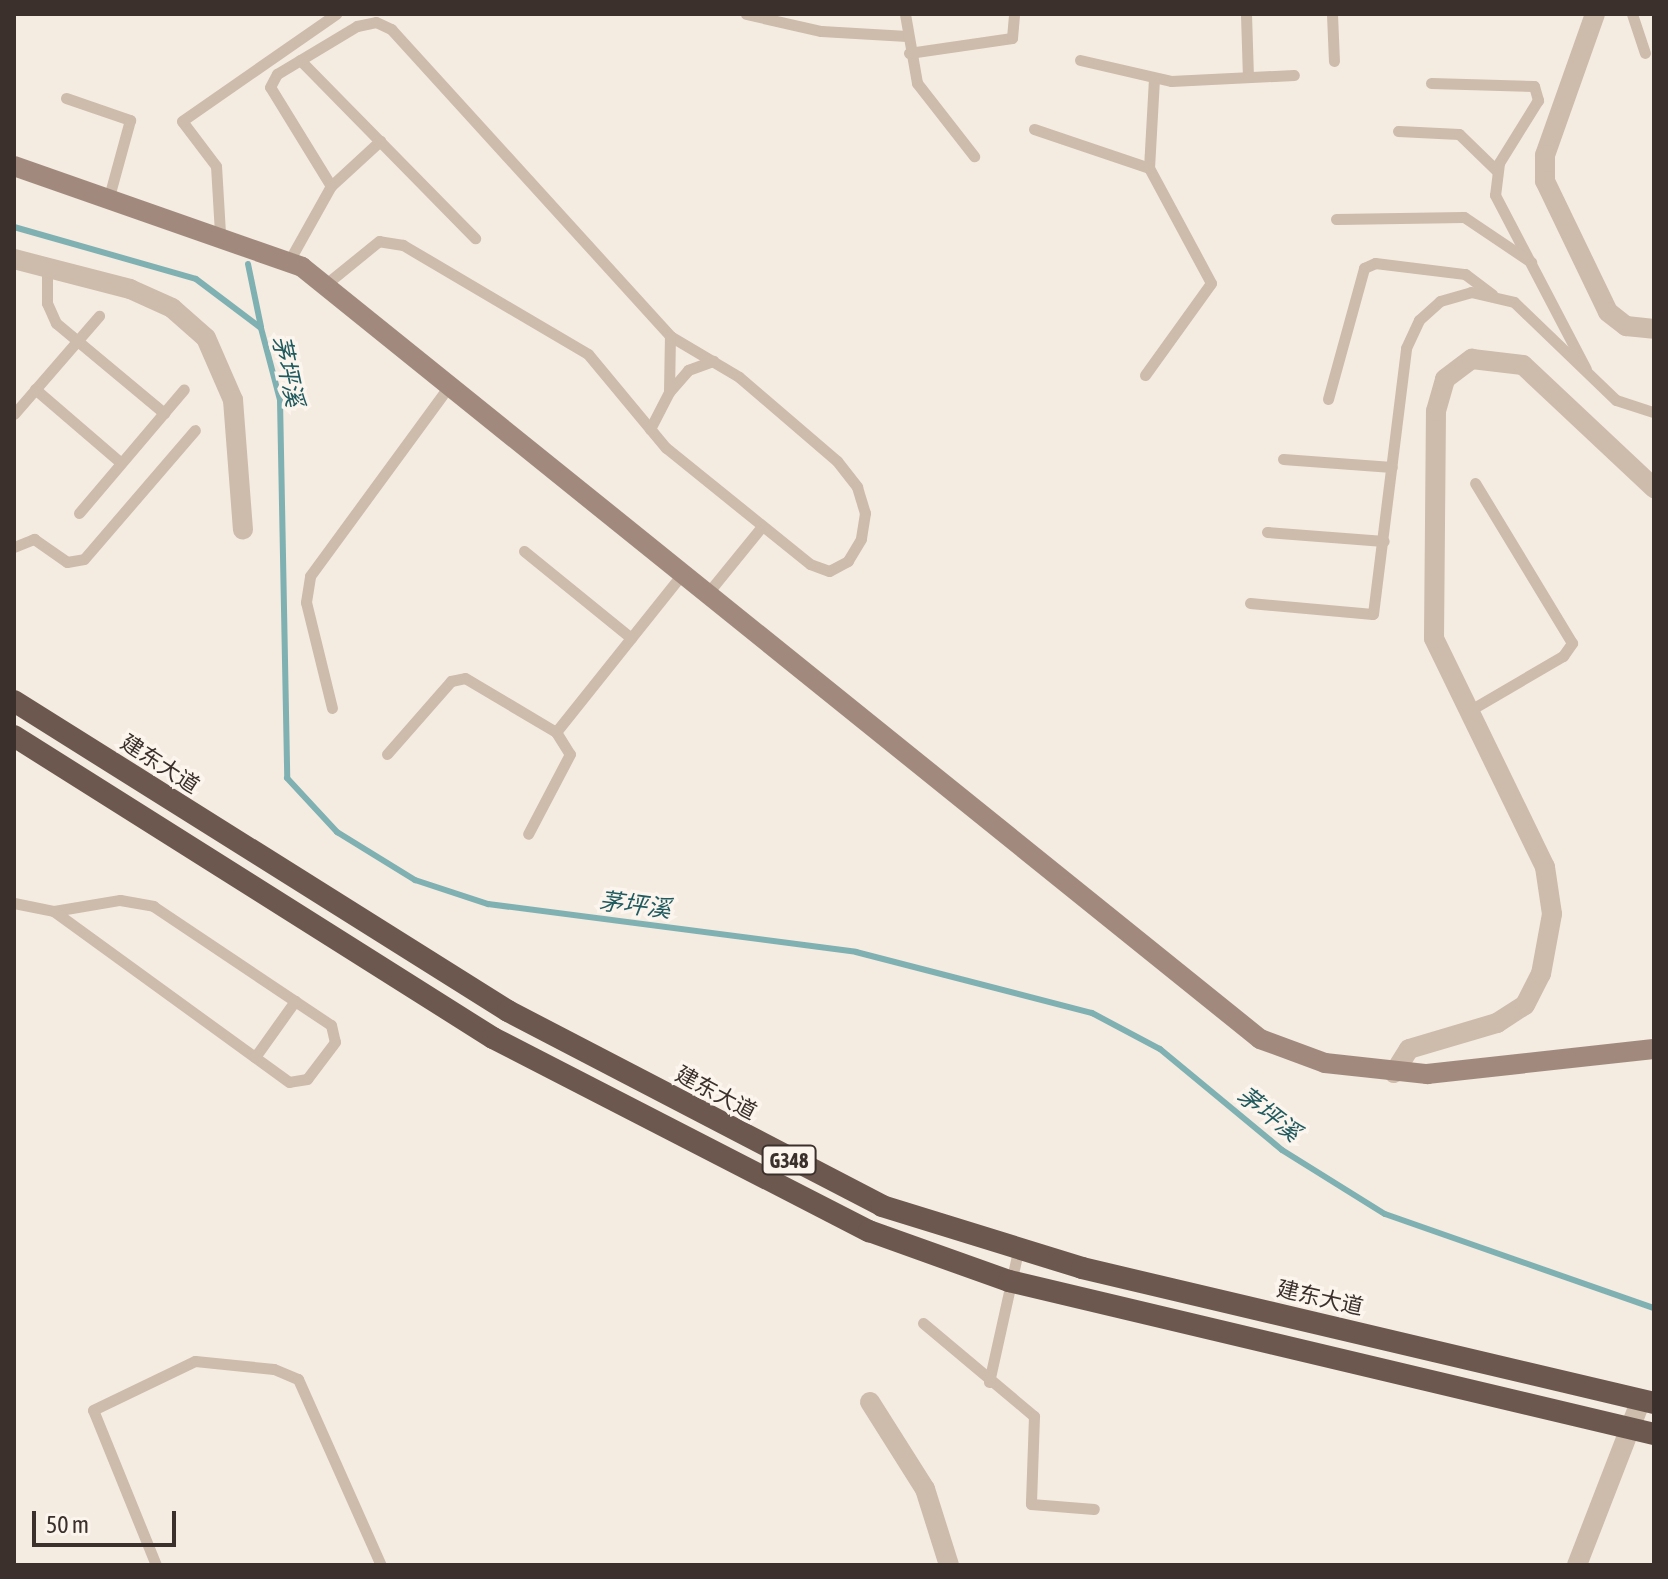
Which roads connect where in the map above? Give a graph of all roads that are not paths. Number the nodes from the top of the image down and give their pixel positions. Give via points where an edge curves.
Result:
1 (336, 14) edge
2 (746, 14) edge
3 (905, 14) edge
4 (1014, 14) edge
5 (1246, 14) edge
6 (1332, 14) edge
7 (1595, 14) edge
8 (1632, 14) edge
9 (907, 36) junction
10 (909, 53) junction
11 (1645, 53) dead end
12 (300, 60) junction
13 (1080, 60) dead end
14 (1334, 61) dead end
15 (1294, 75) dead end
16 (1248, 77) junction
17 (1154, 79) junction
18 (1431, 83) dead end
19 (66, 98) dead end
20 (1034, 129) dead end
21 (1398, 131) dead end
22 (380, 141) junction
23 (974, 156) dead end
24 (14, 166) edge
25 (1149, 168) junction
26 (1496, 170) junction
27 (331, 186) junction
28 (109, 197) junction
29 (1336, 219) dead end
30 (220, 233) junction
31 (475, 238) dead end
32 (14, 259) edge
33 (289, 261) junction
34 (1531, 262) junction
35 (47, 267) junction
36 (326, 284) junction
37 (1492, 294) junction
38 (99, 316) dead end
39 (1654, 329) edge
40 (670, 336) junction
41 (77, 341) junction
42 (713, 361) junction
43 (1587, 373) junction
44 (1145, 375) dead end
45 (450, 385) junction
46 (35, 389) junction
47 (184, 389) dead end
48 (669, 392) junction
49 (1328, 399) dead end
50 (1654, 412) edge
51 (164, 413) junction
52 (14, 414) edge
53 (650, 429) junction
54 (195, 430) dead end
55 (1283, 459) dead end
56 (121, 463) junction
57 (1392, 467) junction
58 (1475, 483) dead end
59 (1654, 488) edge
60 (79, 513) dead end
61 (243, 530) dead end
62 (759, 530) junction
63 (1267, 532) dead end
64 (1384, 541) junction
65 (14, 547) edge
66 (524, 551) dead end
67 (682, 574) junction
68 (707, 594) junction
69 (1250, 603) dead end
70 (631, 638) junction
71 (14, 701) edge
72 (332, 708) dead end
73 (1466, 713) junction
74 (556, 732) junction
75 (14, 736) edge
76 (387, 754) dead end
77 (528, 834) dead end
78 (14, 903) edge
79 (54, 911) junction
80 (295, 1001) junction
81 (1654, 1049) edge
82 (255, 1057) junction
83 (1394, 1073) junction
84 (1018, 1251) junction
85 (1011, 1282) junction
86 (923, 1323) dead end
87 (989, 1382) junction
88 (870, 1402) dead end
89 (1648, 1402) edge
90 (1643, 1431) edge
91 (1094, 1509) dead end
92 (156, 1565) edge
93 (381, 1565) edge
94 (949, 1565) edge
95 (1577, 1565) edge

1 - 30 lane via 182,121 216,166
2 - 9 lane via 821,31
3 - 9 lane
4 - 10 lane via 1012,38
5 - 16 lane
6 - 14 lane
7 - 39 street via 1545,155 1545,181 1608,312 1626,326
8 - 11 lane
9 - 10 lane
10 - 23 lane via 924,97
12 - 22 lane
12 - 27 lane via 277,74 273,101
12 - 40 lane via 357,26 391,29
13 - 17 lane
15 - 16 lane
16 - 17 lane
17 - 25 lane
18 - 26 lane via 1534,86 1535,108
19 - 28 lane via 130,120
20 - 25 lane
21 - 26 lane via 1459,134
22 - 27 lane
22 - 31 lane
24 - 28 main road
25 - 44 lane via 1211,283
26 - 34 lane via 1497,203
27 - 33 lane
28 - 30 main road
29 - 34 lane via 1464,217
30 - 33 main road
32 - 35 street
33 - 36 main road
34 - 43 lane
35 - 41 lane via 49,314
35 - 61 street via 152,298 206,338 233,400
36 - 45 main road
36 - 53 lane via 379,241 403,245 588,354
37 - 43 lane via 1524,308
37 - 49 lane via 1465,274 1375,263 1364,268
37 - 57 lane via 1440,301 1413,329
38 - 41 lane
40 - 42 lane
40 - 48 lane
41 - 46 lane
41 - 51 lane
42 - 48 lane via 688,370
42 - 62 lane via 837,461 865,513 848,561 829,571
43 - 50 lane via 1632,410
45 - 67 main road
45 - 72 lane via 310,576 306,602
46 - 52 lane
46 - 56 lane
47 - 51 lane
48 - 53 lane
51 - 56 lane
53 - 62 lane
54 - 65 lane via 84,559 67,562 34,539
55 - 57 lane
56 - 60 lane
57 - 64 lane
58 - 73 lane via 1572,643 1563,656
59 - 73 street via 1523,365 1472,359 1445,379 1436,411 1429,596 1440,658
62 - 68 lane
63 - 64 lane
64 - 69 lane via 1373,614
66 - 70 lane
67 - 68 main road
67 - 70 lane
68 - 83 main road via 1231,1021 1291,1053
70 - 74 lane
71 - 84 highway, 建东大道 / G348 via 508,1011 818,1176
73 - 83 street via 1549,878 1545,963 1517,1012 1424,1041 1409,1049
74 - 76 lane via 465,678 451,681
74 - 77 lane via 570,754
75 - 85 highway, G348 via 392,977 594,1094 841,1219
78 - 79 lane
79 - 80 lane via 120,900 153,906
79 - 82 lane
80 - 82 lane
80 - 82 lane via 331,1025 335,1042 299,1083
81 - 83 main road via 1461,1073
84 - 85 lane
84 - 89 highway, 建东大道 / G348
85 - 87 lane
85 - 90 highway, G348
86 - 87 lane
87 - 91 lane via 1034,1416 1031,1504
88 - 94 street via 925,1489
89 - 90 street
90 - 95 street
92 - 93 lane via 93,1410 195,1361 274,1369 298,1379

